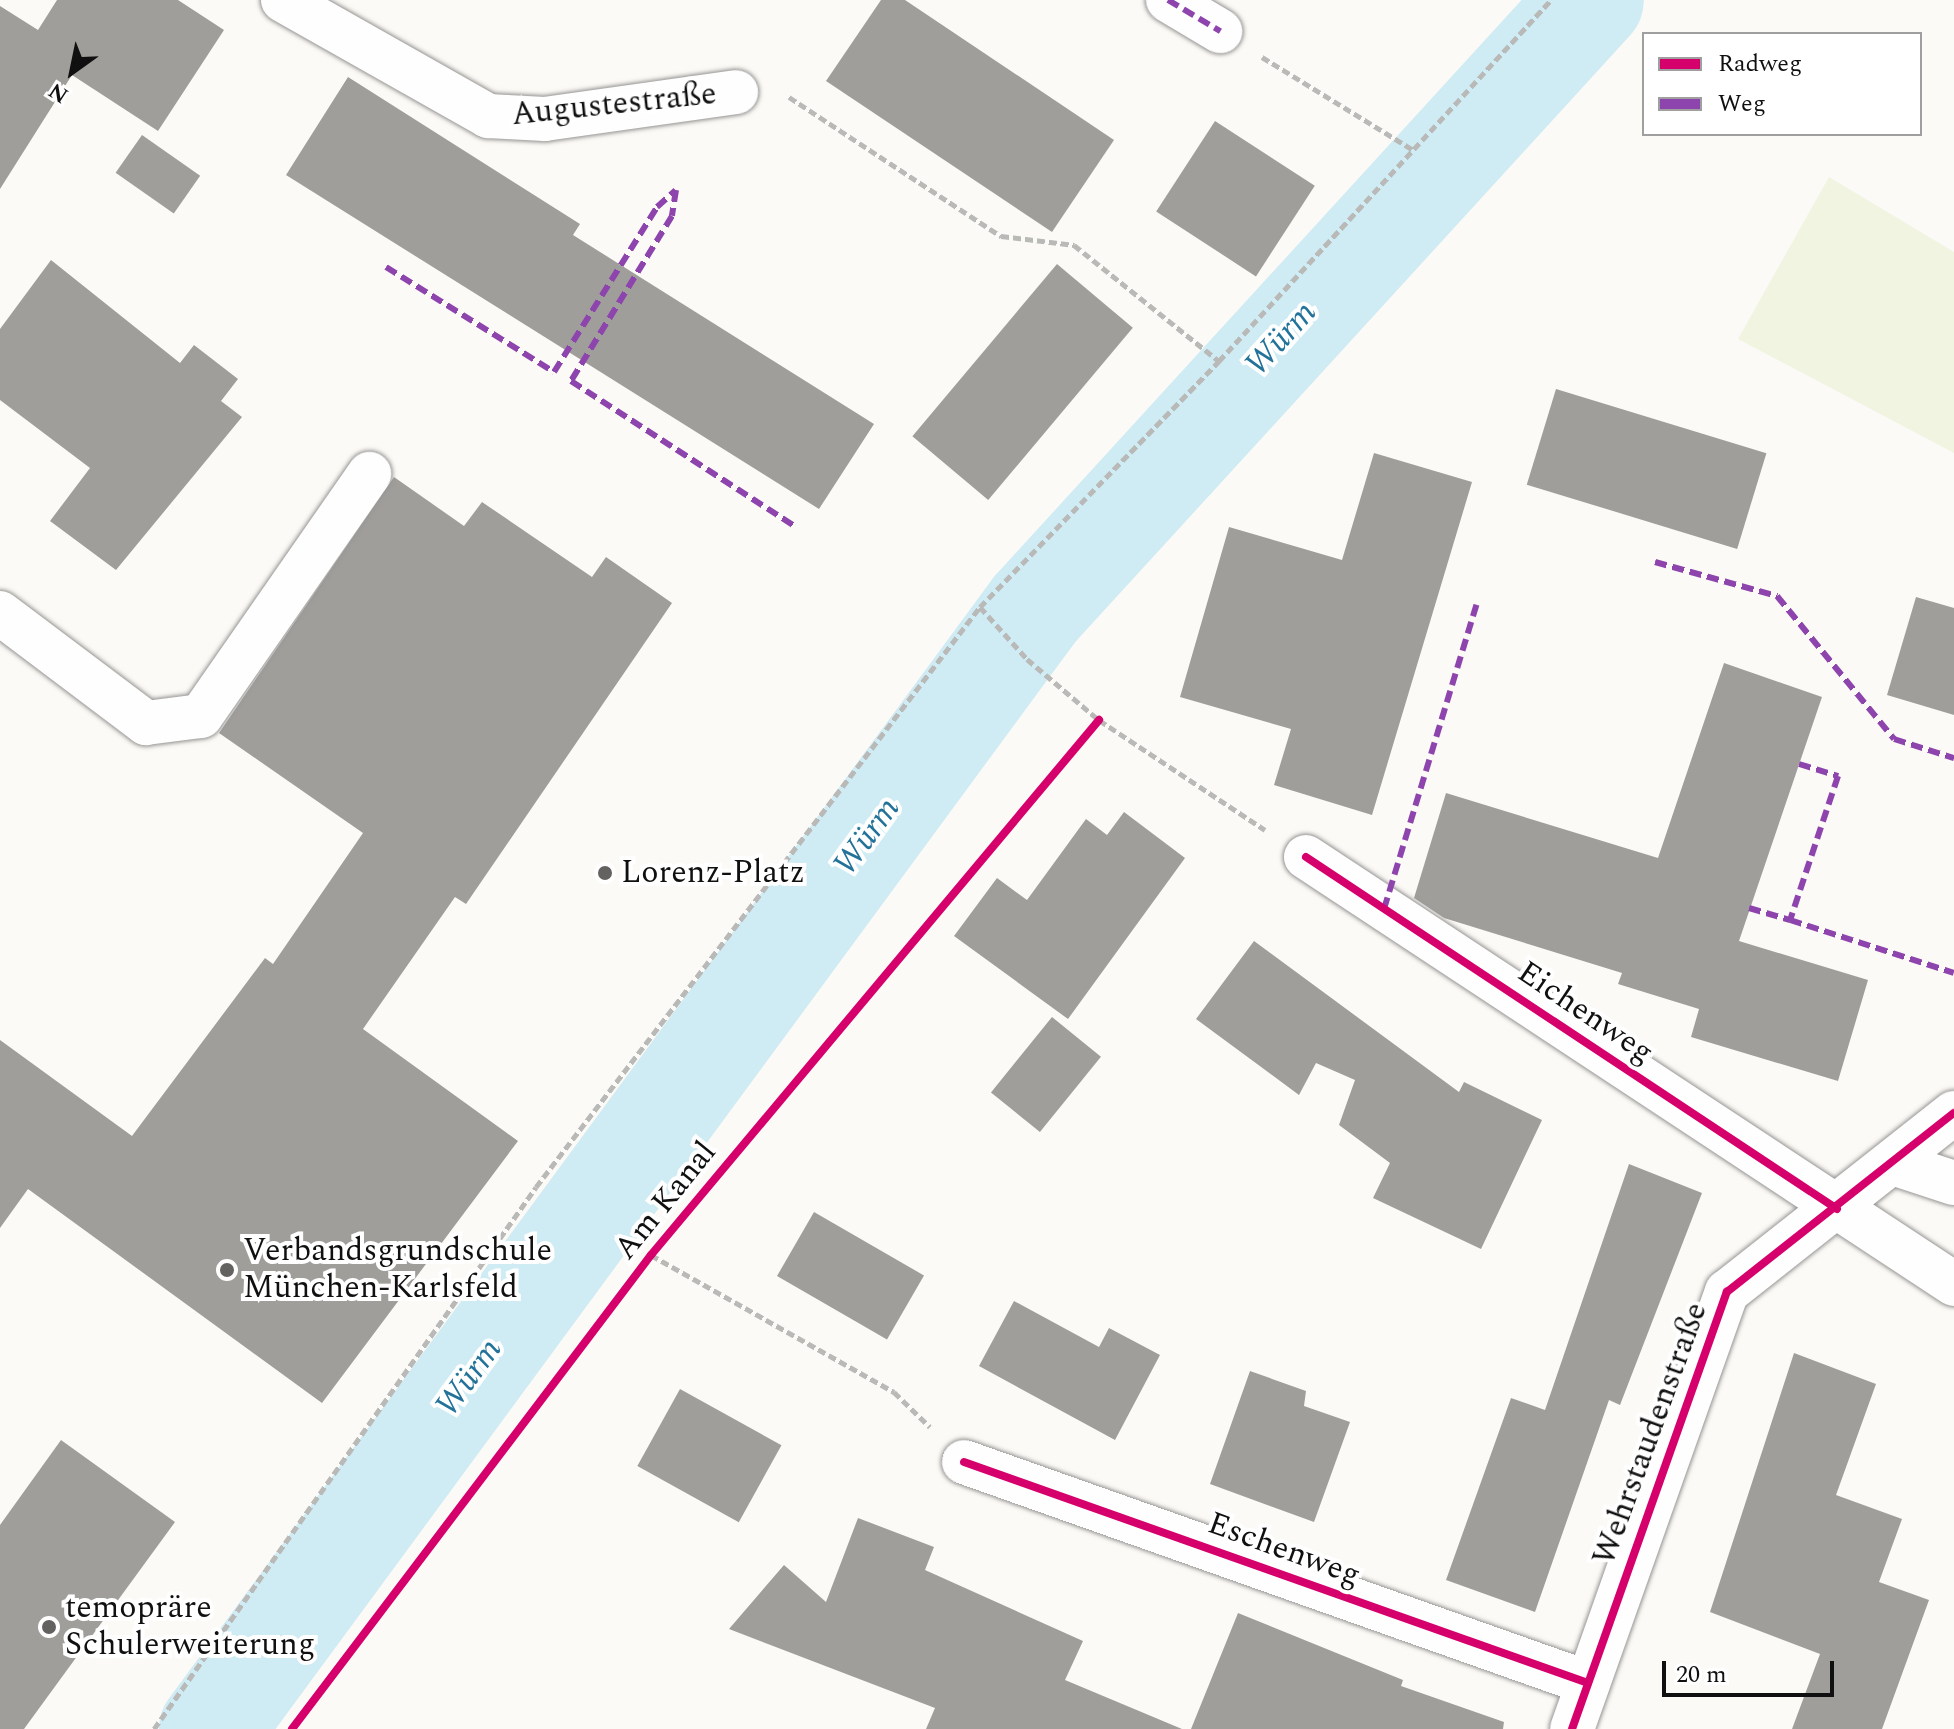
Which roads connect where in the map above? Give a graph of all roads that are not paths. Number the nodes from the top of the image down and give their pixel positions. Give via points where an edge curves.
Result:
1 (283, 0) edge
2 (1168, 0) edge
3 (1220, 31) road end
4 (736, 92) road end
5 (369, 474) dead end
6 (0, 613) edge
7 (1306, 857) road end
8 (1954, 1113) edge
9 (1893, 1163) junction
10 (1954, 1183) edge
11 (1837, 1209) junction
12 (1954, 1284) edge
13 (964, 1462) road end
14 (1588, 1683) junction
15 (1572, 1729) edge

1 - 4 street, Augustestraße via 488,116 545,119
2 - 3 street
5 - 6 street via 201,716 146,723
7 - 11 street, Eichenweg
8 - 9 street, Wehrstaudenstraße
9 - 10 street
9 - 11 street, Wehrstaudenstraße
11 - 12 street, Eichenweg
11 - 14 street, Wehrstaudenstraße via 1727,1292
13 - 14 street, Eschenweg
14 - 15 street, Wehrstaudenstraße

